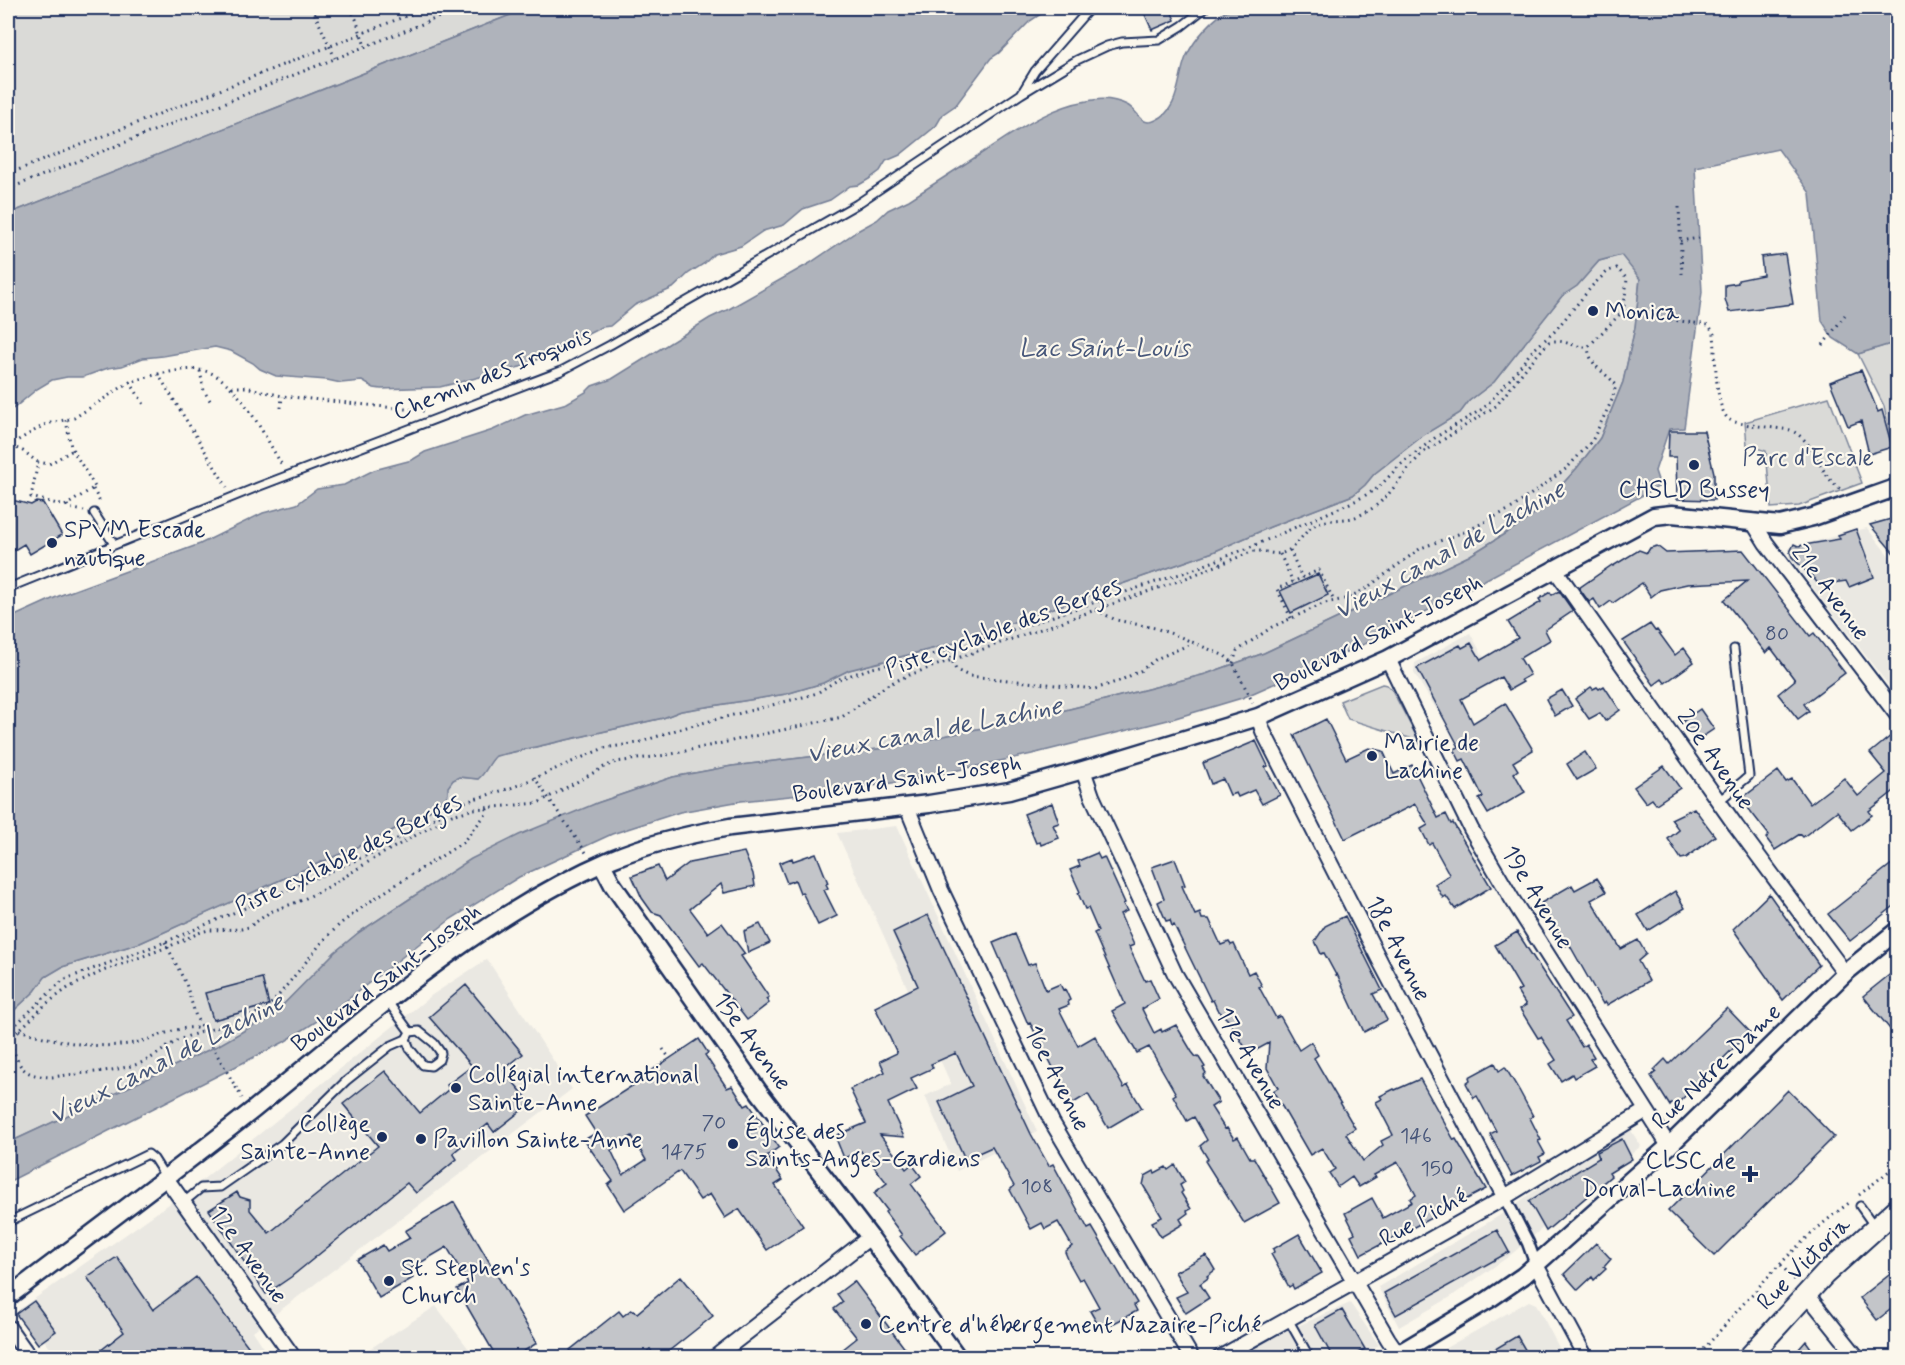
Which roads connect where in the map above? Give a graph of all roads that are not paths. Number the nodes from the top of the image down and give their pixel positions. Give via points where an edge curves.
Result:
1 (1090, 8) edge
2 (1205, 8) edge
3 (1021, 94) junction
4 (1898, 487) edge
5 (94, 513) road end
6 (1753, 522) junction
7 (114, 544) junction
8 (1554, 568) junction
9 (8, 588) edge
10 (1734, 649) dead end
11 (1389, 659) junction
12 (1898, 716) edge
13 (1258, 717) junction
14 (1083, 771) junction
15 (1719, 801) junction
16 (907, 807) junction
17 (602, 864) junction
18 (1898, 930) edge
19 (1845, 973) junction
20 (387, 1002) junction
21 (408, 1036) junction
22 (1645, 1111) junction
23 (1669, 1146) junction
24 (166, 1178) junction
25 (1505, 1198) junction
26 (183, 1202) junction
27 (1860, 1206) dead end
28 (1898, 1208) edge
29 (8, 1222) edge
30 (1875, 1227) junction
31 (870, 1237) junction
32 (1536, 1265) junction
33 (1355, 1281) junction
34 (1801, 1287) junction
35 (8, 1297) edge
36 (1288, 1319) junction
37 (8, 1327) edge
38 (733, 1352) edge
39 (1397, 1356) edge
40 (30, 1358) edge
41 (294, 1358) edge
42 (714, 1358) edge
43 (958, 1358) edge
44 (1192, 1358) edge
45 (1219, 1358) edge
46 (1310, 1358) edge
47 (1586, 1358) edge
48 (1748, 1358) edge
49 (1858, 1358) edge

1 - 3 lane, Chemin des Iroquois via 1035,71
2 - 3 lane, Chemin des Iroquois via 1159,40 1122,42 1093,51
3 - 7 lane, Chemin des Iroquois via 857,204 587,358
4 - 6 street, Boulevard Saint-Joseph via 1813,517 1779,525
5 - 7 lane
6 - 8 street, Boulevard Saint-Joseph via 1662,514
6 - 12 street, 21e Avenue
7 - 9 lane, Chemin des Iroquois
8 - 11 street, Boulevard Saint-Joseph
8 - 15 street, 20e Avenue
10 - 15 lane via 1749,776
11 - 13 street, Boulevard Saint-Joseph
11 - 22 street, 19e Avenue via 1471,829
13 - 14 street, Boulevard Saint-Joseph
13 - 25 street, 18e Avenue
14 - 16 street, Boulevard Saint-Joseph via 1010,790
14 - 33 street, 17e Avenue via 1175,974
15 - 19 street, 20e Avenue
16 - 17 street, Boulevard Saint-Joseph via 700,832 652,844
16 - 44 street, 16e Avenue via 941,891 1052,1122
17 - 20 street, Boulevard Saint-Joseph via 499,921
17 - 31 street, 15e Avenue via 759,1092
18 - 19 street, Rue Notre-Dame
19 - 23 street, Rue Notre-Dame
20 - 21 lane
20 - 24 street, Boulevard Saint-Joseph
21 - 21 lane via 410,1049 423,1065 431,1066 439,1060 441,1053 434,1042 419,1031
21 - 26 lane via 346,1081 282,1143 220,1187 201,1188
22 - 23 street, 19e Avenue
22 - 25 street, Rue Piché
23 - 32 street, Rue Notre-Dame
24 - 26 street, 12e Avenue
24 - 29 lane via 148,1154
24 - 35 street, Boulevard Saint-Joseph
25 - 32 street
25 - 33 street, Rue Piché
26 - 41 street, 12e Avenue
27 - 30 lane
28 - 30 main road, Rue Victoria
30 - 34 main road, Rue Victoria
31 - 38 street
31 - 43 street, 15e Avenue
32 - 39 street, Rue Notre-Dame
32 - 47 street
33 - 36 street, Rue Piché
33 - 39 street, 17e Avenue
34 - 48 main road, Rue Victoria
34 - 49 street
36 - 45 street, Rue Piché
36 - 46 lane
37 - 40 street
38 - 42 street

